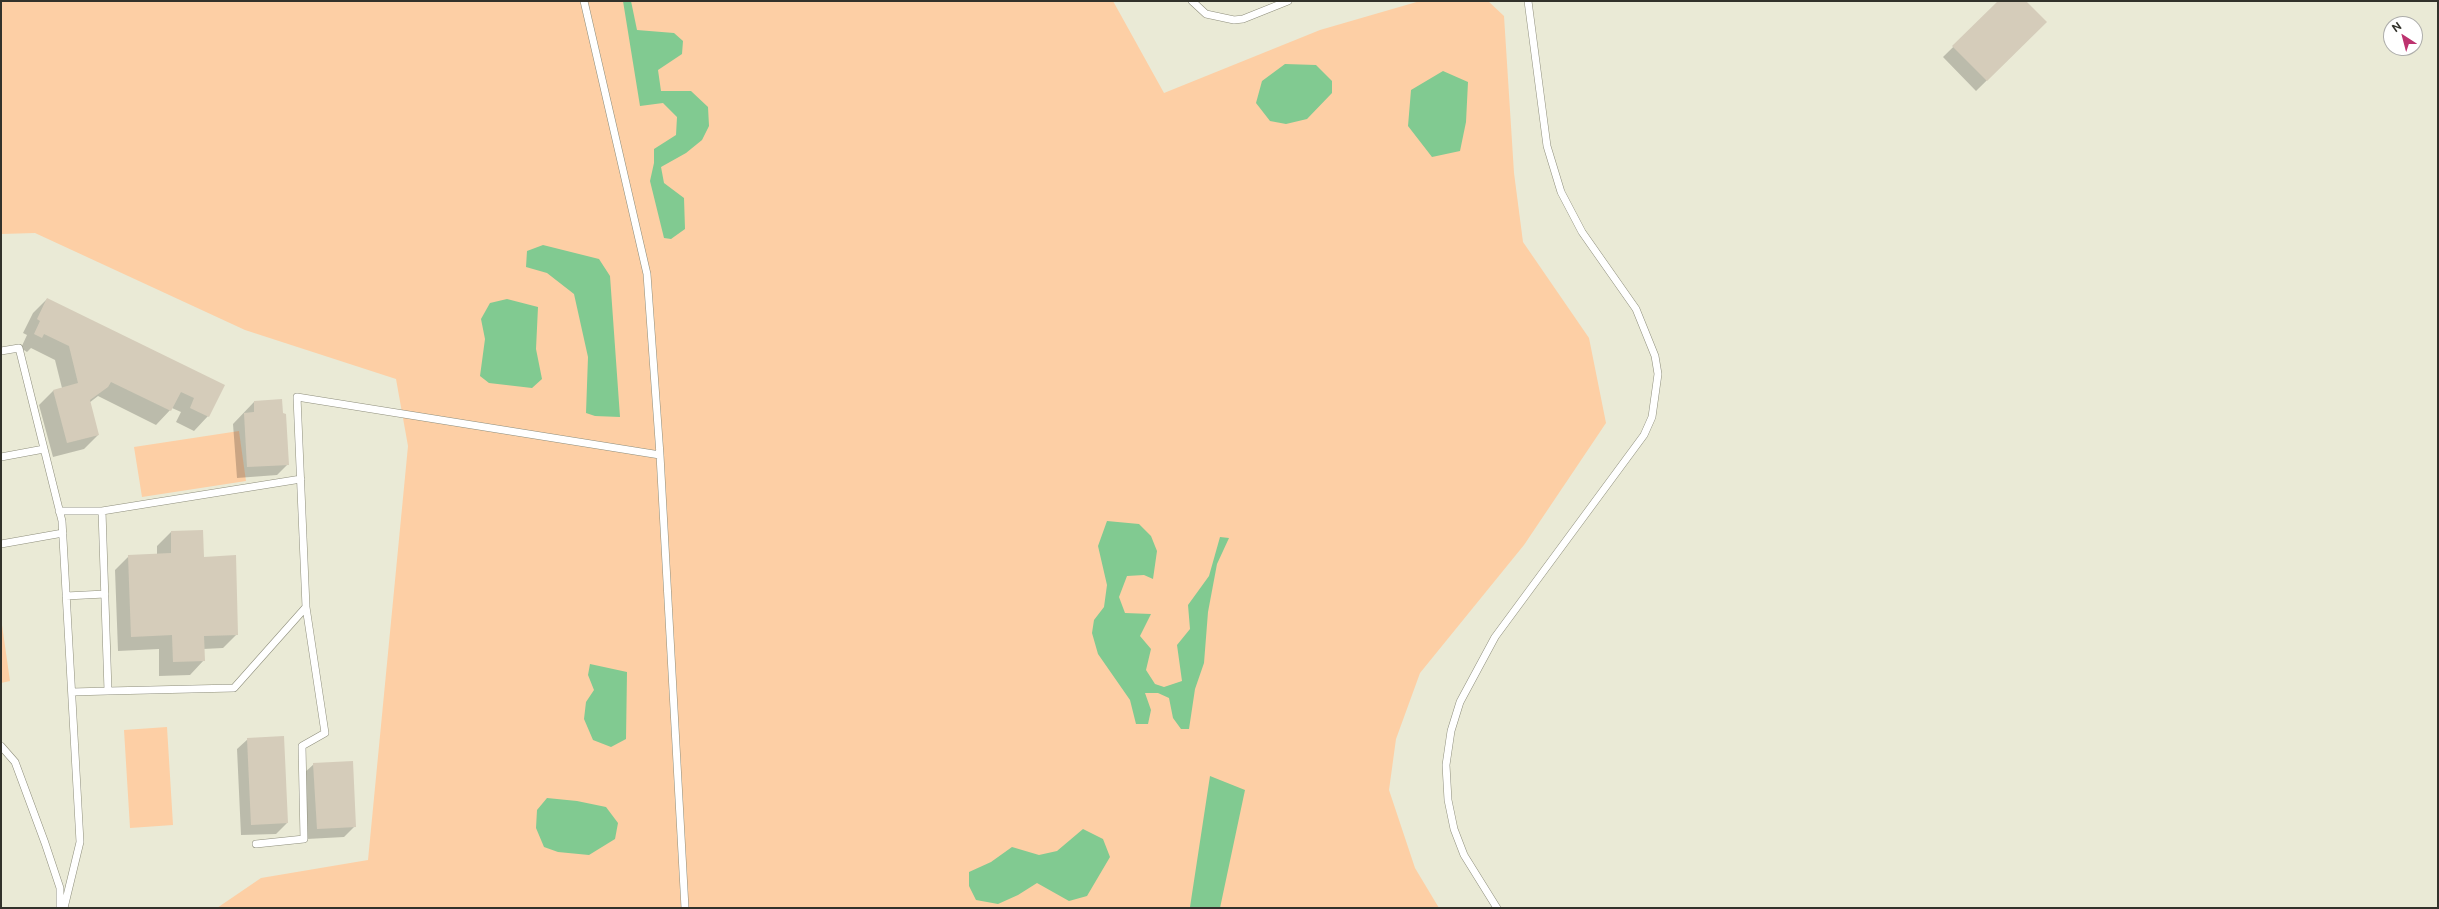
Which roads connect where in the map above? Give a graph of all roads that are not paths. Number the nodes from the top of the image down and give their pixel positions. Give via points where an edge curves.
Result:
1 (584, 1) edge
2 (1192, 1) edge
3 (1288, 1) edge
4 (1528, 1) edge
5 (1, 351) edge
6 (44, 449) junction
7 (660, 455) junction
8 (1, 457) edge
9 (301, 479) junction
10 (59, 511) junction
11 (102, 511) junction
12 (63, 533) junction
13 (1, 544) edge
14 (105, 594) junction
15 (66, 596) junction
16 (306, 608) junction
17 (108, 691) junction
18 (72, 692) junction
19 (1, 746) edge
20 (256, 844) dead end
21 (60, 908) edge
22 (64, 908) edge
23 (685, 908) edge
24 (1497, 908) edge

1 - 7 lane via 647,274
2 - 3 lane via 1206,14 1234,20 1243,19
4 - 24 lane via 1547,146 1559,185 1582,232 1636,310 1656,356 1658,374 1652,416 1644,435 1495,637 1460,702 1453,724 1446,765 1448,800 1454,829 1464,855
5 - 6 lane via 19,348
6 - 8 lane
6 - 10 lane
7 - 9 lane via 297,397
7 - 23 lane
9 - 11 lane
9 - 16 lane
10 - 11 lane
10 - 12 lane
11 - 14 lane
12 - 13 lane
12 - 15 lane
14 - 15 lane
14 - 17 lane
15 - 18 lane
16 - 17 lane via 234,688
16 - 20 lane via 325,733 302,746 304,839
17 - 18 lane
18 - 22 lane via 80,842
19 - 21 lane via 15,762 43,836 60,888

